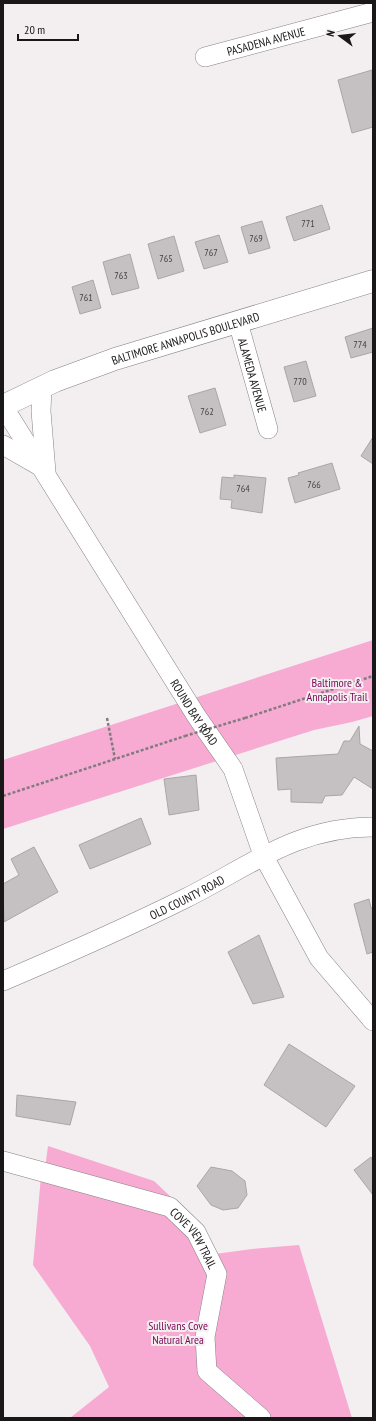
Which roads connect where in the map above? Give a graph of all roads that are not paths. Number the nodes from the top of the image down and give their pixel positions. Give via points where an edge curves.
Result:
1 (373, 12) edge
2 (205, 57) dead end
3 (373, 282) edge
4 (238, 322) junction
5 (42, 387) junction
6 (3, 406) edge
7 (268, 429) dead end
8 (3, 445) edge
9 (44, 471) junction
10 (373, 827) edge
11 (263, 855) junction
12 (3, 981) edge
13 (373, 1021) edge
14 (3, 1161) edge
15 (261, 1418) edge

1 - 2 street, PASADENA AVENUE
3 - 4 street, BALTIMORE ANNAPOLIS BOULEVARD
4 - 5 street, BALTIMORE ANNAPOLIS BOULEVARD via 113,360
4 - 7 street, ALAMEDA AVENUE
5 - 6 street, BALTIMORE ANNAPOLIS BOULEVARD
5 - 9 street
6 - 9 street, ROUND BAY ROAD
8 - 9 street
9 - 11 street, ROUND BAY ROAD via 197,717 233,769
10 - 11 street, OLD COUNTY ROAD via 357,827 306,836
11 - 12 street, OLD COUNTY ROAD via 186,898
11 - 13 street, ROUND BAY ROAD via 319,958
14 - 15 street, COVE VIEW TRAIL via 170,1208 196,1232 217,1274 205,1337 207,1371

